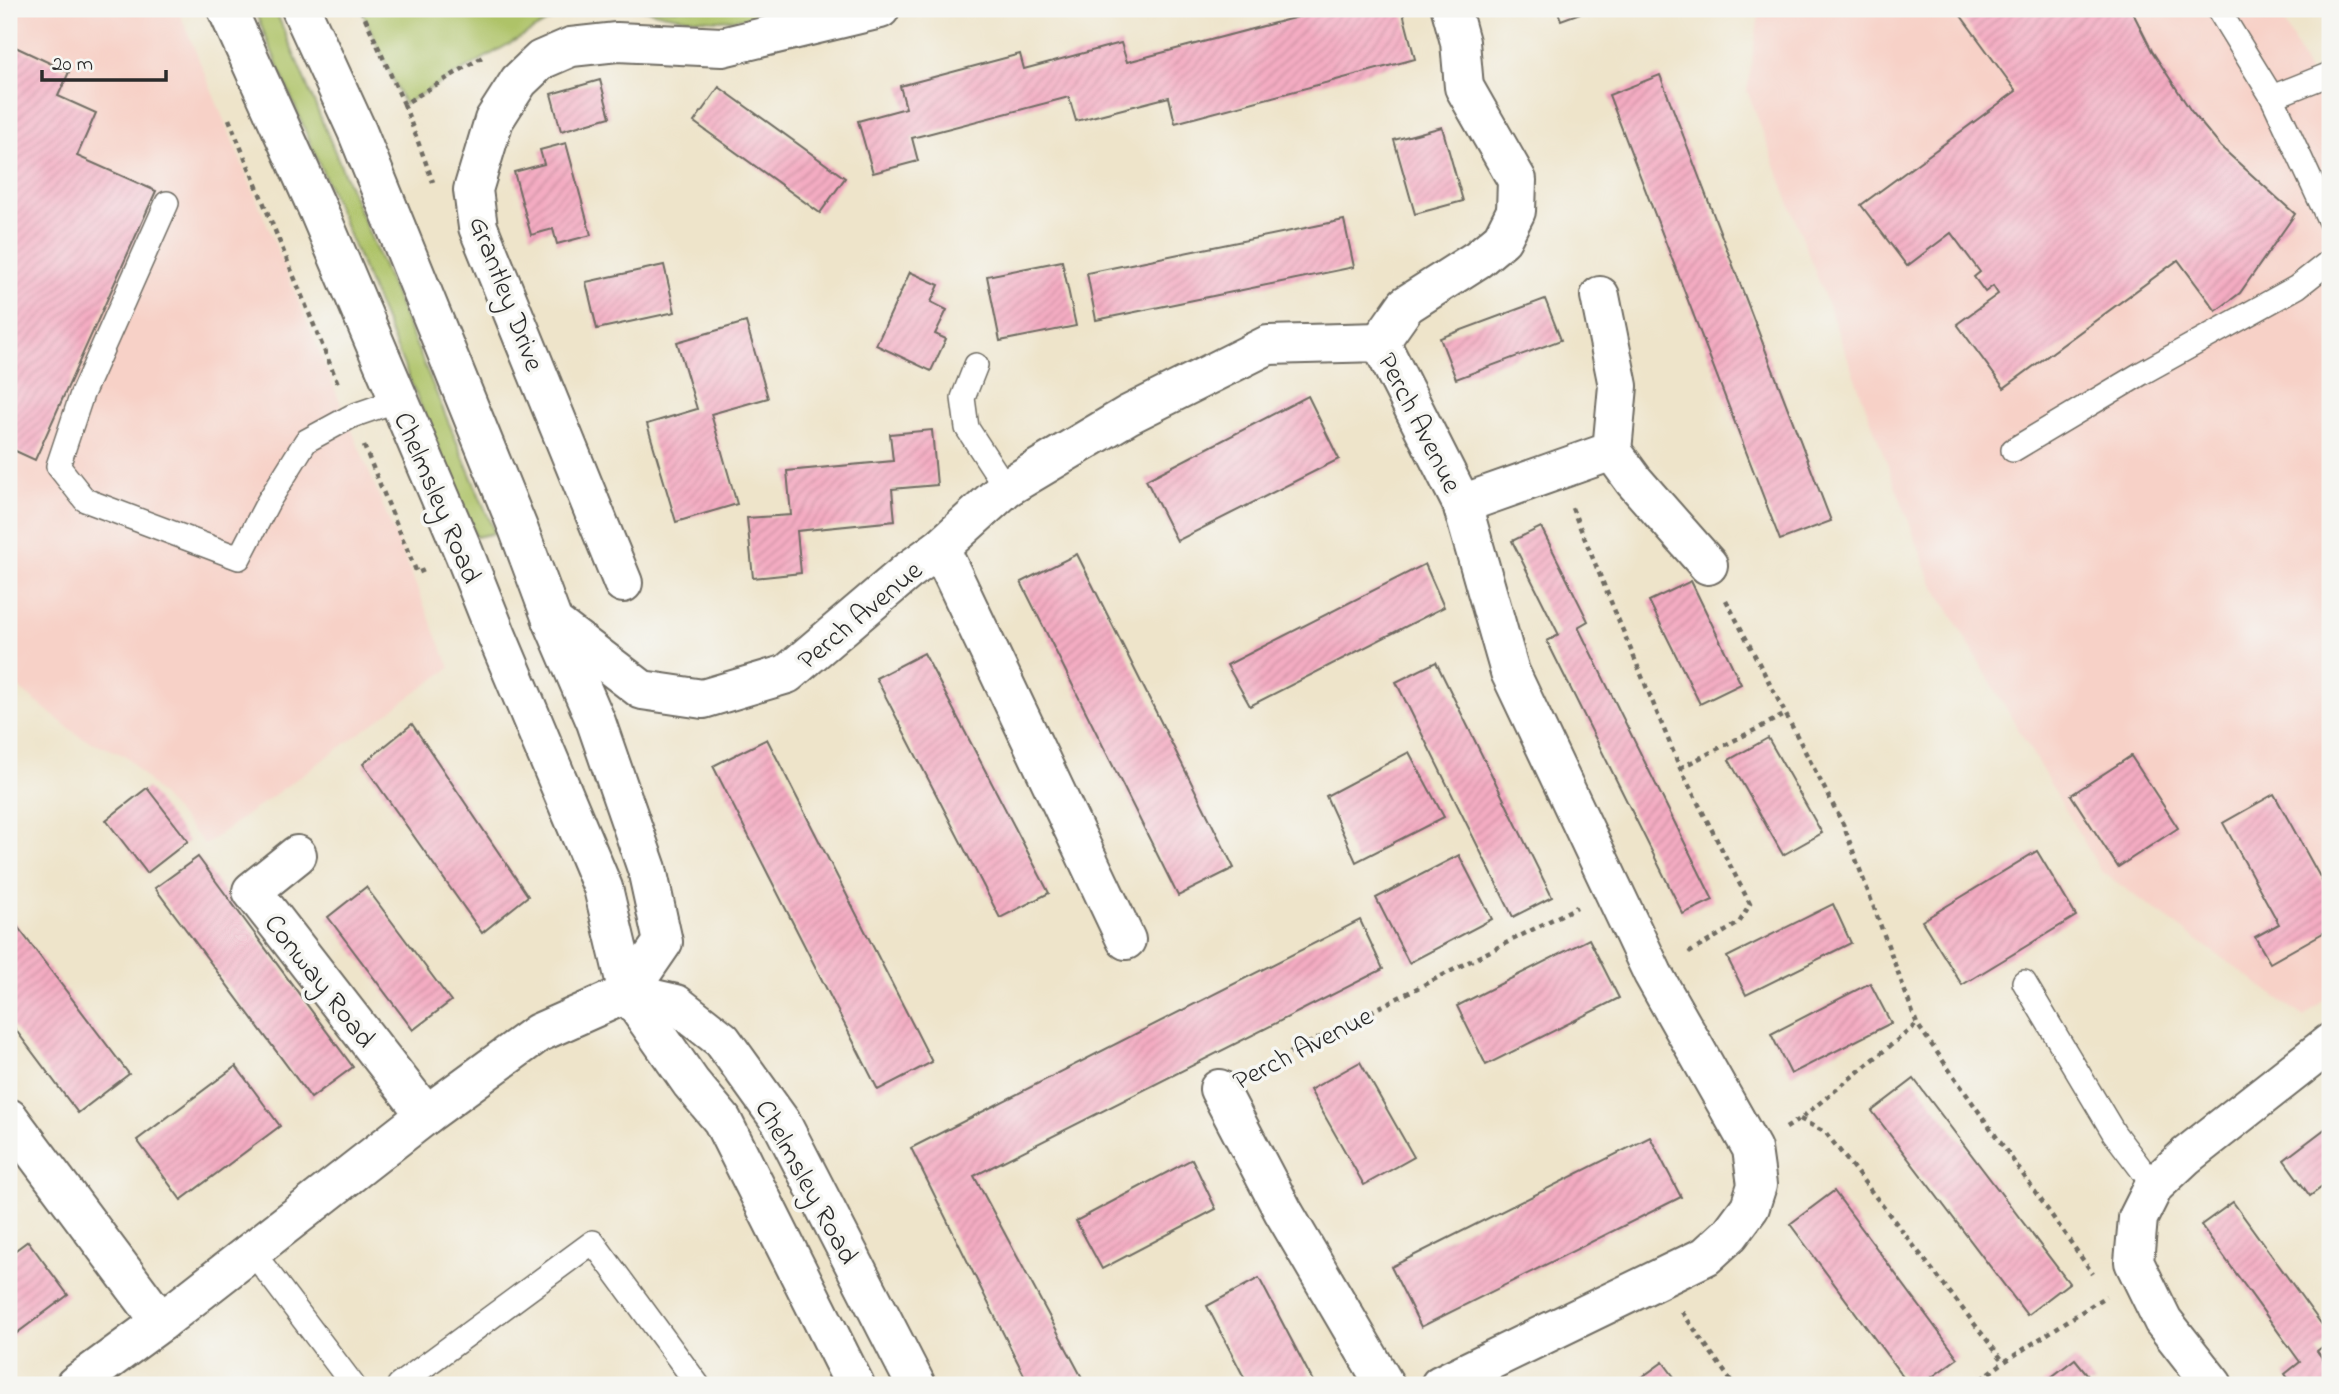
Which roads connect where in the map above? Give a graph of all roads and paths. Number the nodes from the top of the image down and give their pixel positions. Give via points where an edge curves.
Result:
1 (228, 9) edge
2 (301, 9) edge
3 (361, 9) edge
4 (880, 9) edge
5 (1451, 9) edge
6 (2218, 9) edge
7 (492, 52) dead end
8 (2330, 74) edge
9 (2272, 97) junction
10 (167, 203) dead end
11 (2330, 222) edge
12 (2330, 261) edge
13 (1600, 296) dead end
14 (1380, 342) junction
15 (976, 365) dead end
16 (398, 400) junction
17 (2013, 450) dead end
18 (1612, 452) junction
19 (1557, 470) junction
20 (1006, 488) junction
21 (1462, 504) junction
22 (940, 548) junction
23 (1708, 565) joint
24 (623, 583) dead end
25 (553, 622) junction
26 (1786, 714) junction
27 (1680, 768) junction
28 (297, 855) dead end
29 (1612, 889) junction
30 (1126, 940) dead end
31 (1653, 974) junction
32 (2024, 982) dead end
33 (628, 993) junction
34 (1917, 1024) junction
35 (2330, 1044) edge
36 (1219, 1089) joint
37 (426, 1115) junction
38 (9, 1118) edge
39 (1800, 1119) junction
40 (1752, 1149) junction
41 (2154, 1186) junction
42 (251, 1251) junction
43 (2134, 1262) junction
44 (1658, 1278) junction
45 (2108, 1295) junction
46 (161, 1322) junction
47 (2004, 1362) junction
48 (75, 1385) edge
49 (353, 1385) edge
50 (399, 1385) edge
51 (698, 1385) edge
52 (855, 1385) edge
53 (916, 1385) edge
54 (1385, 1385) edge
55 (1440, 1385) edge
56 (1734, 1385) edge
57 (1973, 1385) edge
58 (2213, 1385) edge

1 - 16 street, Chelmsley Road
2 - 25 street via 357,131
3 - 7 path via 404,104
4 - 24 street, Grantley Drive via 722,47 617,42 571,47 541,60 519,81 494,120 473,190 478,227
5 - 14 street via 1464,87 1517,180 1516,211 1502,239 1405,305
6 - 9 lane
8 - 9 lane
9 - 11 lane
10 - 16 lane via 82,394 58,466 85,500 239,558 306,441 352,416
12 - 17 lane via 2297,287
13 - 18 street via 1618,386
14 - 20 street, Perch Avenue via 1268,345 1128,415
14 - 21 street, Perch Avenue
15 - 20 lane via 963,398 967,428
16 - 33 street, Chelmsley Road via 603,888
18 - 19 street
18 - 23 street
19 - 21 street
19 - 27 path
20 - 22 street, Perch Avenue
21 - 29 street, Perch Avenue via 1510,672
22 - 25 street, Perch Avenue via 787,674 702,699 642,690
22 - 30 street, Perch Avenue
23 - 26 path
25 - 33 street via 605,746 647,869 663,942
26 - 27 path
26 - 34 path via 1843,824
27 - 31 path via 1750,904 1739,923
28 - 37 street, Conway Road via 252,891
29 - 31 street, Perch Avenue
29 - 36 path, Perch Avenue
31 - 40 street, Perch Avenue
32 - 41 lane via 2114,1133
33 - 37 street via 538,1034
33 - 52 street, Chelmsley Road via 722,1120
33 - 53 street, Chelmsley Road via 676,1004 722,1041 781,1122
34 - 39 path
34 - 45 path
35 - 41 street
36 - 54 street, Perch Avenue via 1283,1211
37 - 42 street
38 - 46 street
39 - 40 path
39 - 47 path via 1826,1133
40 - 44 street, Perch Avenue via 1757,1185 1750,1207 1706,1256
41 - 43 street via 2138,1218
42 - 46 street
42 - 49 lane
43 - 45 path
43 - 58 street via 2164,1321
44 - 55 street, Perch Avenue
44 - 56 path
45 - 47 path
46 - 48 street
47 - 57 path
50 - 51 lane via 593,1242

